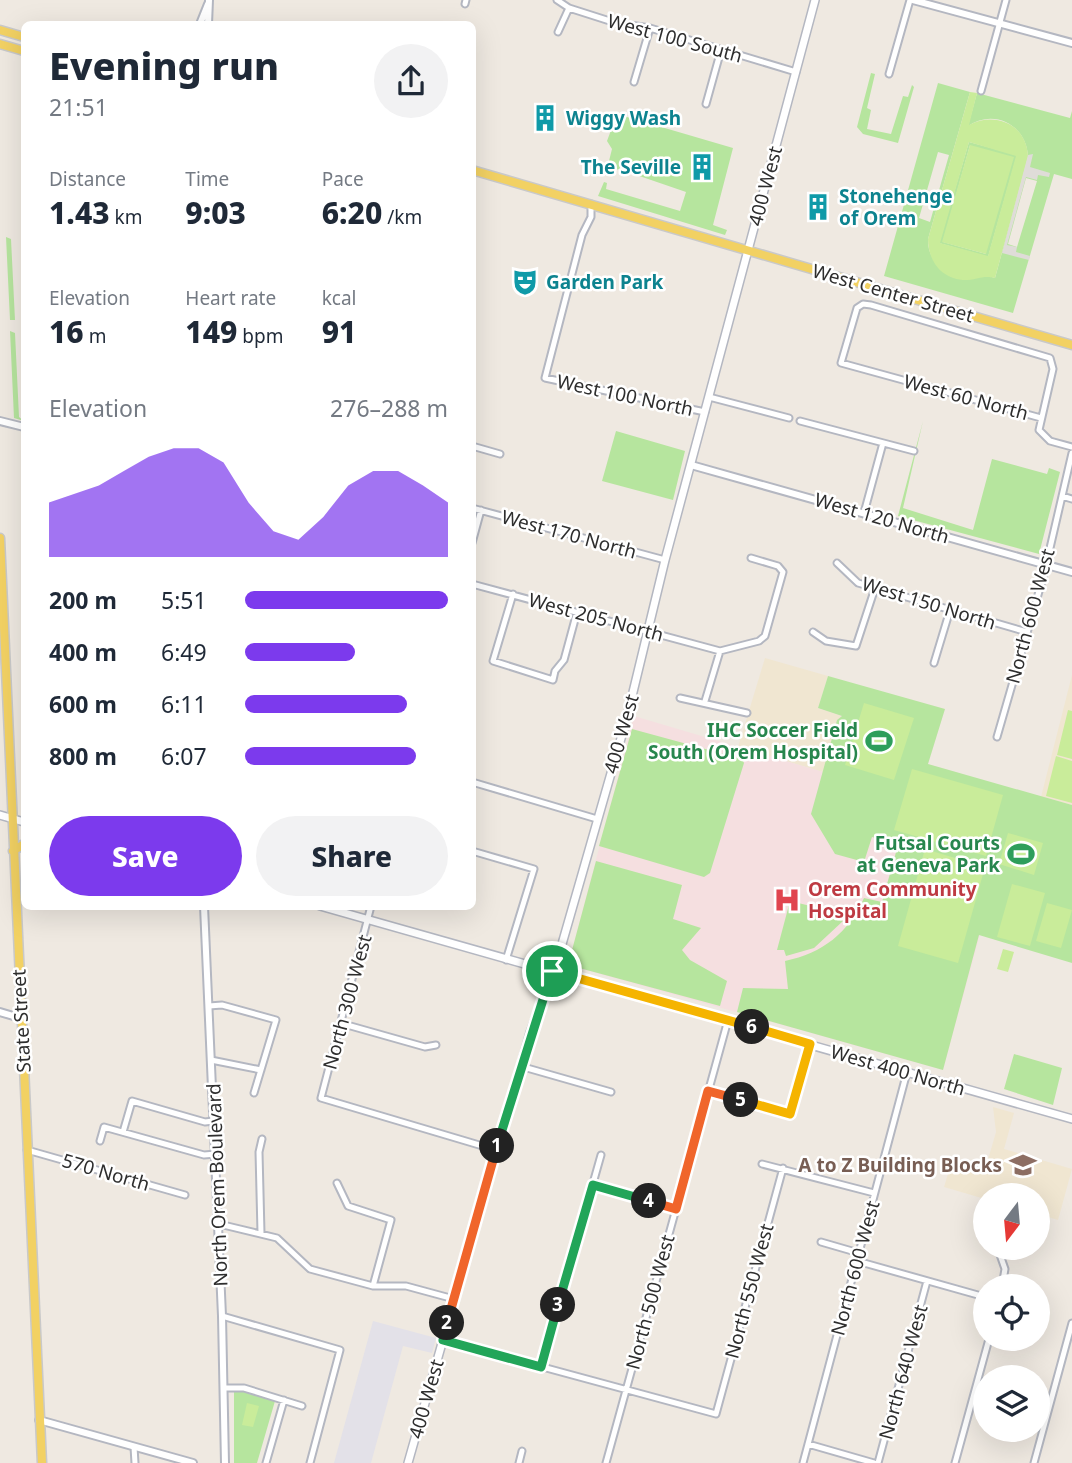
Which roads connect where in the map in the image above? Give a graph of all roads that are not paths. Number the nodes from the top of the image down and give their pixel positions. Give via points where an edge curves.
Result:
1 (557, 0) edge
2 (815, 0) edge
3 (911, 0) edge
4 (1006, 0) edge
5 (209, 1) edge
6 (569, 8) junction
7 (201, 21) edge
8 (208, 21) edge
9 (1000, 23) junction
10 (650, 28) junction
11 (0, 30) edge
12 (558, 32) dead end
13 (21, 36) edge
14 (1072, 43) edge
15 (0, 44) edge
16 (21, 50) edge
17 (721, 50) junction
18 (796, 72) junction
19 (889, 74) dead end
20 (634, 82) dead end
21 (982, 91) dead end
22 (706, 104) dead end
23 (476, 171) edge
24 (591, 204) junction
25 (748, 251) junction
26 (1072, 345) edge
27 (709, 397) junction
28 (705, 412) junction
29 (789, 418) dead end
30 (1041, 418) junction
31 (0, 421) edge
32 (800, 421) dead end
33 (21, 426) edge
34 (883, 443) junction
35 (476, 447) edge
36 (1072, 447) edge
37 (914, 451) dead end
38 (1072, 453) edge
39 (500, 454) dead end
40 (691, 465) junction
41 (1062, 496) junction
42 (1072, 499) edge
43 (476, 509) edge
44 (481, 510) junction
45 (863, 513) junction
46 (476, 528) edge
47 (0, 538) edge
48 (751, 558) dead end
49 (666, 560) junction
50 (837, 563) dead end
51 (1045, 564) junction
52 (1072, 572) edge
53 (476, 585) edge
54 (875, 588) junction
55 (513, 594) junction
56 (950, 610) junction
57 (577, 612) junction
58 (2, 628) edge
59 (649, 631) junction
60 (813, 632) dead end
61 (1027, 632) junction
62 (720, 651) junction
63 (934, 663) dead end
64 (680, 698) dead end
65 (705, 701) junction
66 (747, 713) dead end
67 (997, 737) dead end
68 (476, 783) edge
69 (0, 815) edge
70 (12, 819) junction
71 (597, 819) junction
72 (21, 821) edge
73 (21, 846) edge
74 (13, 851) junction
75 (476, 852) edge
76 (204, 910) edge
77 (334, 910) edge
78 (370, 910) edge
79 (368, 920) junction
80 (506, 960) junction
81 (552, 971) junction
82 (209, 1006) junction
83 (0, 1012) edge
84 (20, 1018) junction
85 (728, 1020) junction
86 (340, 1023) junction
87 (810, 1044) junction
88 (436, 1045) dead end
89 (211, 1060) junction
90 (520, 1066) junction
91 (261, 1070) junction
92 (907, 1072) junction
93 (708, 1091) junction
94 (611, 1092) dead end
95 (254, 1093) dead end
96 (1072, 1119) edge
97 (213, 1121) junction
98 (123, 1132) junction
99 (262, 1139) dead end
100 (100, 1141) dead end
101 (26, 1150) junction
102 (496, 1150) junction
103 (216, 1154) junction
104 (601, 1155) dead end
105 (762, 1164) dead end
106 (783, 1168) junction
107 (337, 1183) dead end
108 (593, 1185) junction
109 (874, 1193) junction
110 (185, 1195) dead end
111 (676, 1209) junction
112 (219, 1224) junction
113 (261, 1233) junction
114 (821, 1242) dead end
115 (859, 1253) junction
116 (857, 1261) junction
117 (927, 1281) junction
118 (373, 1286) junction
119 (973, 1294) edge
120 (454, 1299) junction
121 (222, 1316) junction
122 (1072, 1323) edge
123 (443, 1340) junction
124 (986, 1351) edge
125 (541, 1367) junction
126 (225, 1388) junction
127 (626, 1390) junction
128 (284, 1400) junction
129 (302, 1406) dead end
130 (39, 1420) junction
131 (808, 1444) junction
132 (134, 1447) junction
133 (522, 1451) dead end
134 (42, 1463) edge
135 (135, 1463) edge
136 (193, 1463) edge
137 (225, 1463) edge
138 (266, 1463) edge
139 (310, 1463) edge
140 (408, 1463) edge
141 (519, 1463) edge
142 (606, 1463) edge
143 (803, 1463) edge
144 (876, 1463) edge
145 (955, 1463) edge
146 (1034, 1463) edge

1 - 6 street, West 100 South
2 - 18 main road, 400 West
3 - 9 street
3 - 19 street
4 - 9 street
5 - 7 street
5 - 8 street
6 - 10 street, West 100 South
6 - 12 street
9 - 14 street
9 - 21 street
10 - 17 street, West 100 South
10 - 20 street
11 - 13 main road
15 - 16 main road
17 - 18 street, West 100 South
17 - 22 street
18 - 25 main road, 400 West
23 - 24 main road
24 - 25 main road, West Center Street
24 - 28 street, West 100 North via 545,379
25 - 26 main road, West Center Street
25 - 27 main road, 400 West
27 - 28 main road, 400 West
27 - 29 street
28 - 40 main road, 400 West
30 - 30 street, West 60 North via 1054,369 1050,358 876,306 859,305 841,363
30 - 36 street, West 60 North via 1042,437
31 - 33 street
32 - 34 street
34 - 37 street
34 - 45 street
35 - 39 street
38 - 41 street, North 600 West
40 - 45 street, West 120 North
40 - 49 main road, 400 West
41 - 42 street
41 - 51 street, North 600 West
43 - 44 street, West 170 North
44 - 46 street
44 - 49 street, West 170 North
45 - 51 street, West 120 North
47 - 58 main road, State Street
48 - 62 street via 781,569 783,575 763,639
49 - 59 main road, 400 West
50 - 54 street, West 150 North via 851,579
51 - 52 street, West 120 North
51 - 61 street, North 600 West
53 - 55 street, West 205 North
54 - 56 street, West 150 North
54 - 60 street via 856,646 826,641
55 - 57 street, West 205 North
55 - 57 street via 493,662 553,680 564,660
56 - 61 street, West 150 North
56 - 63 street
57 - 59 street, West 205 North
58 - 70 main road, State Street
59 - 62 street, West 205 North
59 - 71 main road, 400 West
61 - 67 street, North 600 West
62 - 65 street
64 - 65 street
65 - 66 street
68 - 71 street
69 - 70 main road
70 - 72 main road
70 - 74 main road, State Street
71 - 81 main road, 400 West
73 - 74 main road
74 - 84 main road, State Street
75 - 80 street via 534,869
76 - 82 street, North Orem Boulevard
77 - 79 main road, West 400 North
78 - 79 street, North 300 West
79 - 80 main road, West 400 North
79 - 86 street, North 300 West
80 - 81 main road, West 400 North
81 - 85 main road, West 400 North
81 - 90 main road, 400 West
82 - 89 street, North Orem Boulevard
82 - 91 street via 222,1005 276,1020
83 - 84 street
84 - 101 main road, State Street
85 - 87 main road, West 400 North
85 - 93 street, North 500 West
86 - 88 street
86 - 102 street, North 300 West via 321,1098
87 - 92 main road, West 400 North
87 - 93 street via 790,1114
89 - 91 street
89 - 97 street, North Orem Boulevard
90 - 94 street
90 - 102 main road, 400 West
91 - 95 street
92 - 96 main road, West 400 North
92 - 109 street, North 600 West
93 - 111 street, North 500 West
97 - 98 street via 132,1101
97 - 103 street, North Orem Boulevard
98 - 100 street via 104,1126
98 - 103 street via 204,1155
99 - 113 street
101 - 110 street, 570 North
101 - 130 main road, State Street
102 - 120 main road, 400 West
103 - 112 street, North Orem Boulevard
104 - 108 street
105 - 106 street
106 - 109 street
106 - 127 street, North 550 West via 716,1414
107 - 118 street via 348,1206 391,1220
108 - 111 street
108 - 125 street
109 - 115 street, North 600 West
111 - 127 street, North 500 West
112 - 113 street
112 - 121 street, North Orem Boulevard
113 - 118 street via 277,1238 310,1269
114 - 115 street
115 - 116 street, North 600 West
116 - 117 street
116 - 131 street, North 600 West
117 - 119 street
117 - 144 street, North 640 West
118 - 120 street via 406,1286
120 - 123 main road, 400 West
121 - 126 street, North Orem Boulevard
121 - 139 street via 340,1350
122 - 146 street
123 - 125 street
123 - 140 main road, 400 West
124 - 145 street
125 - 127 street
126 - 128 street via 244,1388
126 - 137 street, North Orem Boulevard
127 - 142 street, North 500 West
128 - 129 street
128 - 138 street
130 - 132 street
130 - 134 main road, State Street
131 - 143 street, North 600 West
131 - 144 street
132 - 135 street
132 - 136 street
133 - 141 street

